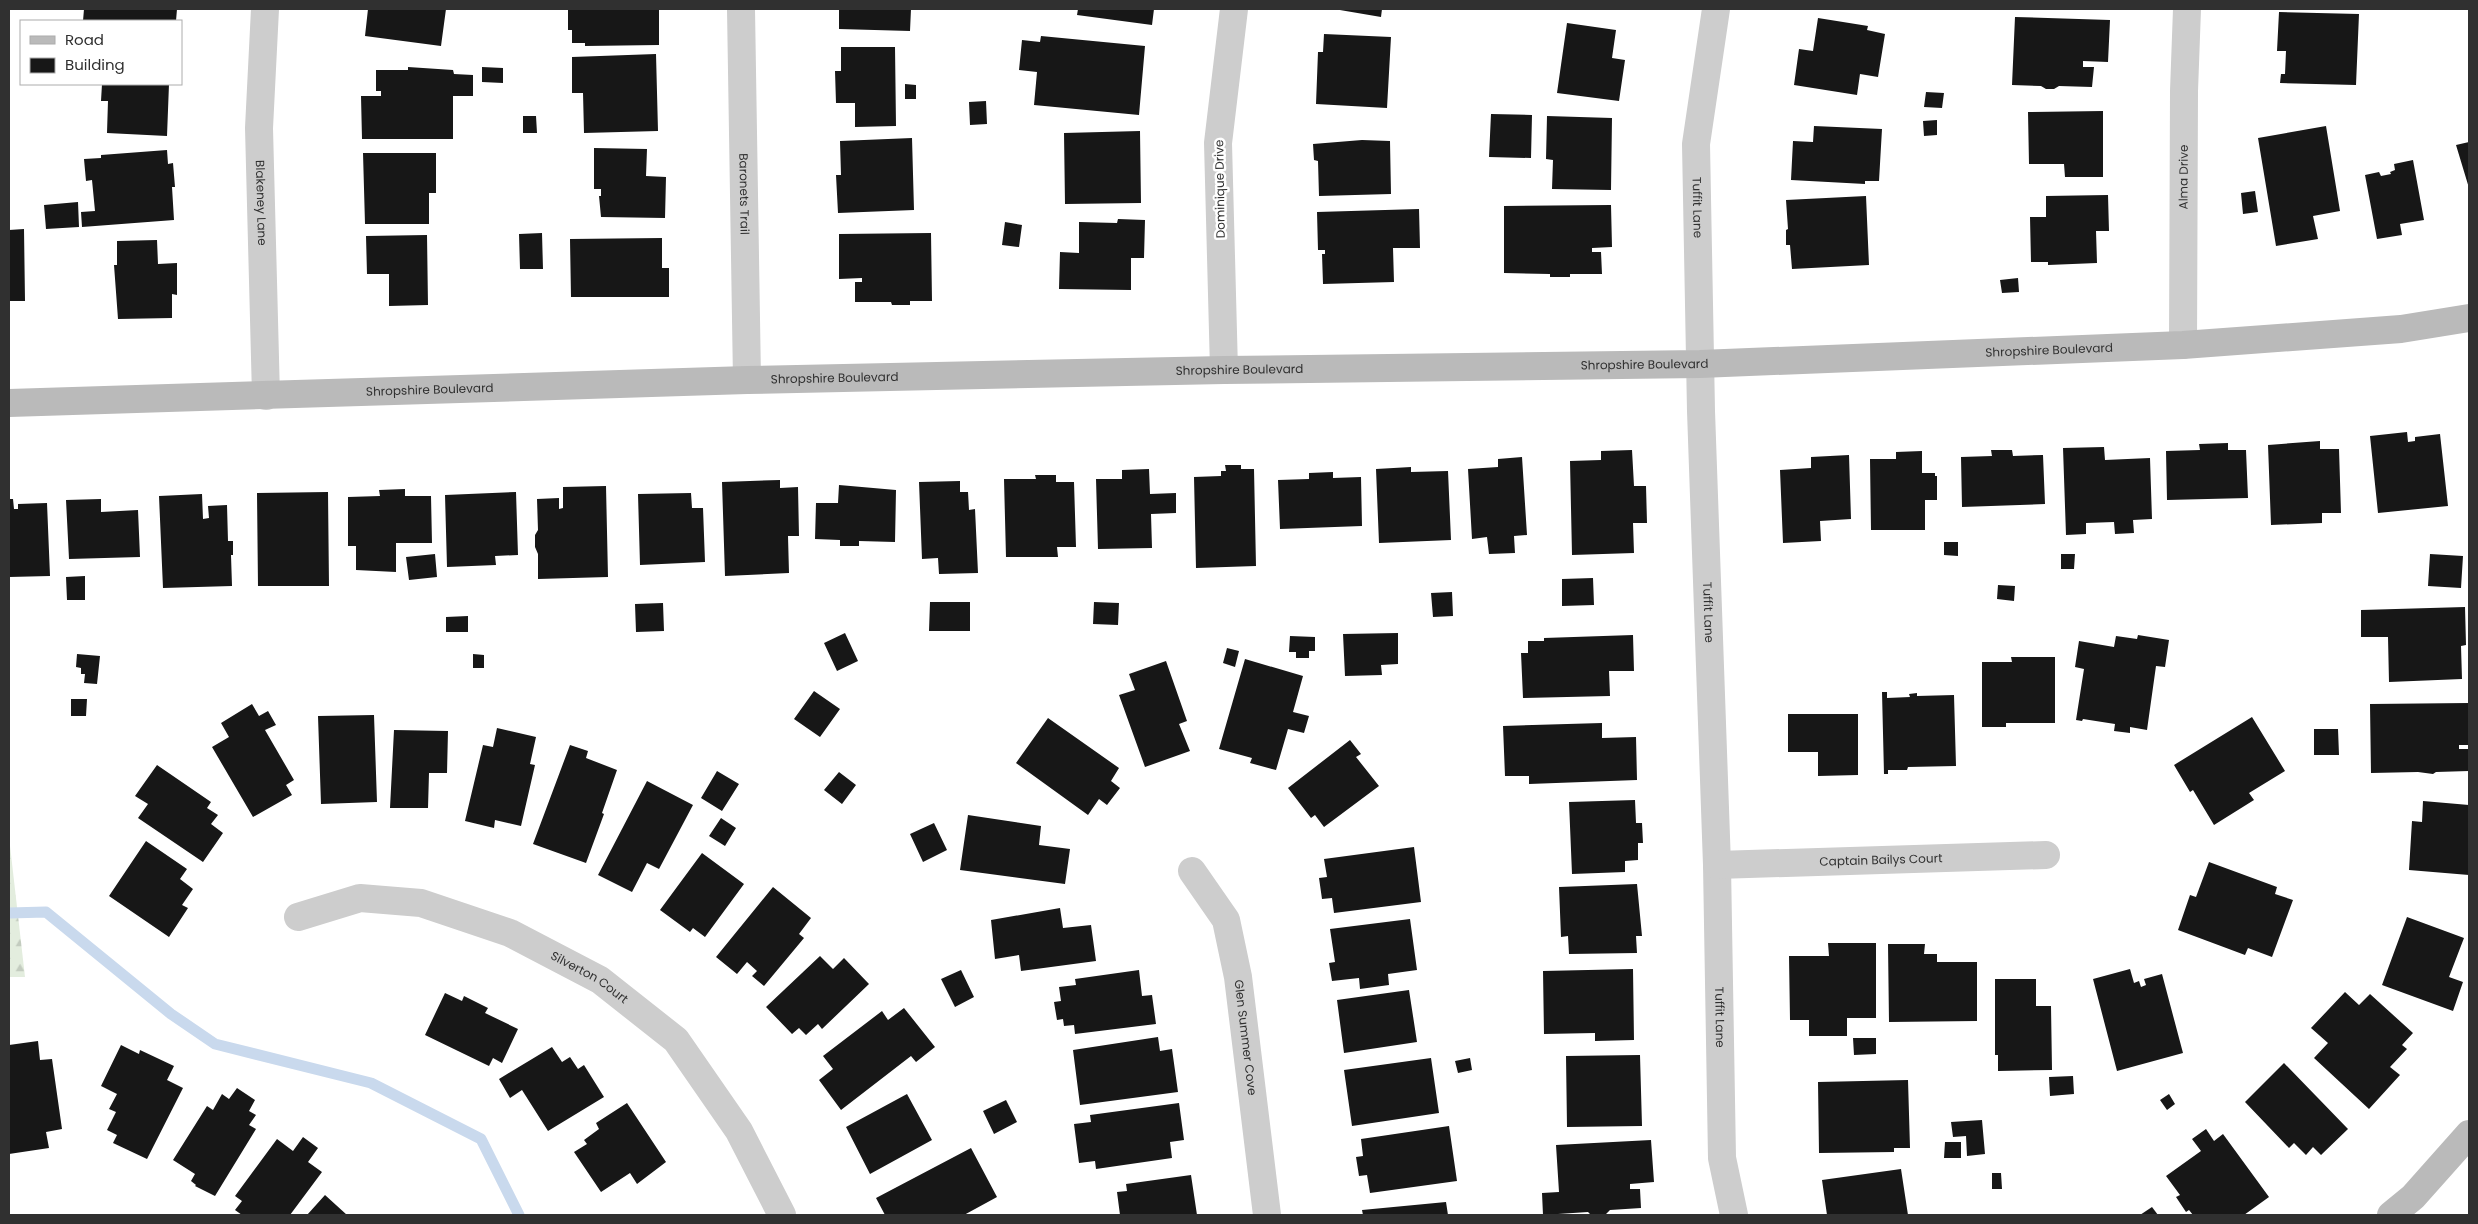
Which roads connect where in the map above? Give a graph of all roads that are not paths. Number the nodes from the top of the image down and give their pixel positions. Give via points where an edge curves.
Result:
1 (265, 9) edge
2 (741, 9) edge
3 (1234, 9) edge
4 (1716, 9) edge
5 (2188, 9) edge
6 (2469, 318) edge
7 (2183, 345) junction
8 (1700, 364) junction
9 (1224, 370) junction
10 (747, 380) junction
11 (266, 396) junction
12 (9, 403) edge
13 (2046, 855) dead end
14 (1717, 865) junction
15 (1192, 870) dead end
16 (298, 917) dead end
17 (2469, 1134) edge
18 (782, 1215) edge
19 (1267, 1215) edge
20 (1734, 1215) edge
21 (2392, 1215) edge

1 - 11 street, Blakeney Lane via 259,128
2 - 10 street, Baronets Trail
3 - 9 street, Dominique Drive via 1218,143
4 - 8 street, Tuffit Lane via 1696,144
5 - 7 street, Alma Drive via 2184,90
6 - 7 street, Shropshire Boulevard via 2401,329
7 - 8 street, Shropshire Boulevard
8 - 9 street, Shropshire Boulevard
8 - 14 street, Tuffit Lane
9 - 10 street, Shropshire Boulevard
10 - 11 street, Shropshire Boulevard
11 - 12 street, Shropshire Boulevard
13 - 14 street, Captain Bailys Court
14 - 20 street, Tuffit Lane via 1722,1158
15 - 19 street, Glen Summer Cove via 1226,920 1238,977
16 - 18 street, Silverton Court via 360,898 421,903 510,933 600,980 676,1040 739,1131
17 - 21 street via 2413,1197

